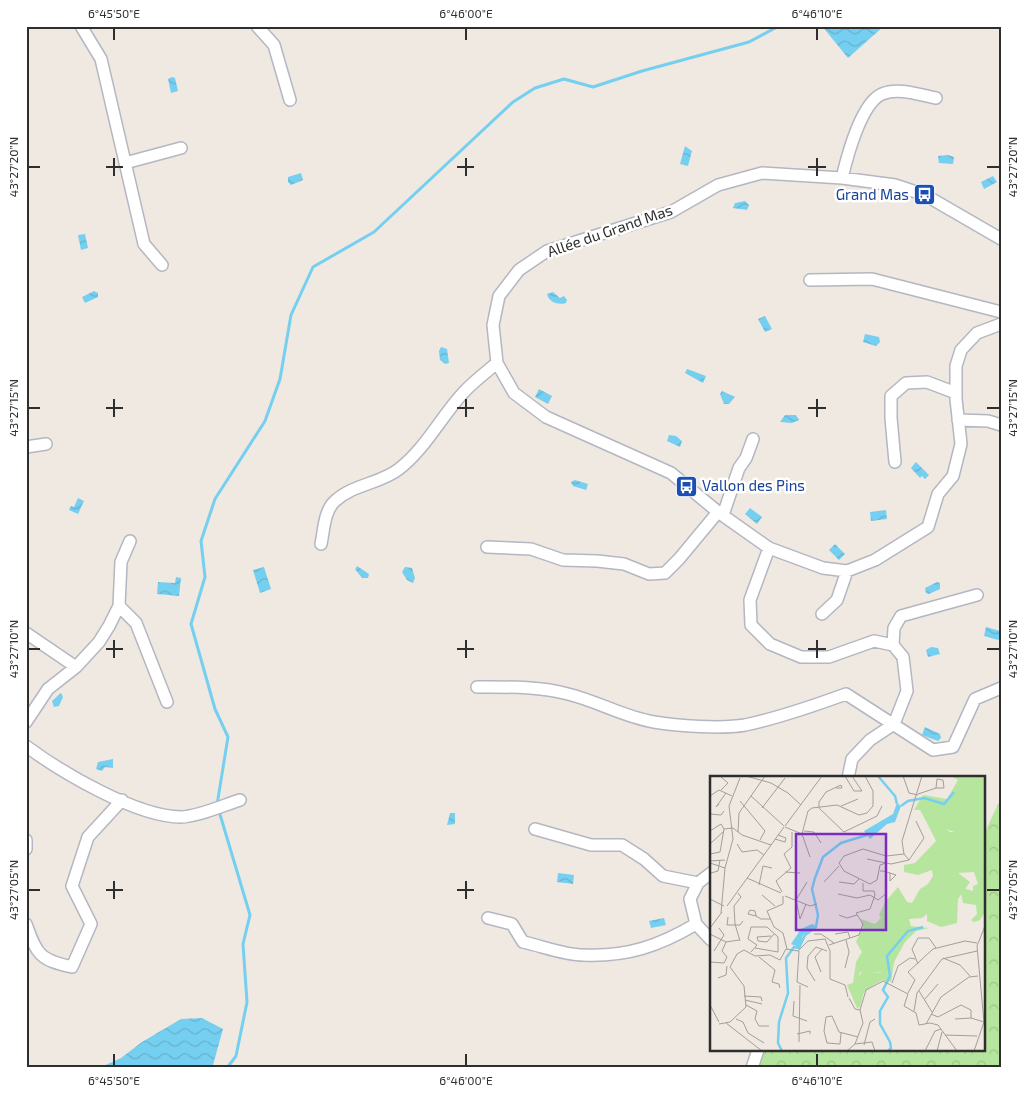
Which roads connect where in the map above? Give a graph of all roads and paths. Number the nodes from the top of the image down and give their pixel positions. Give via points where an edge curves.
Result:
1 (81, 26) edge
2 (257, 26) edge
3 (936, 98) dead end
4 (290, 100) dead end
5 (181, 148) dead end
6 (125, 162) junction
7 (842, 178) junction
8 (1001, 239) edge
9 (162, 265) dead end
10 (810, 280) dead end
11 (1001, 312) edge
12 (1001, 324) edge
13 (497, 363) junction
14 (956, 393) junction
15 (958, 420) junction
16 (1001, 425) edge
17 (753, 439) dead end
18 (46, 444) dead end
19 (26, 447) edge
20 (895, 462) dead end
21 (720, 514) junction
22 (130, 541) dead end
23 (321, 544) dead end
24 (487, 547) dead end
25 (769, 548) junction
26 (847, 571) junction
27 (977, 595) dead end
28 (119, 606) junction
29 (822, 614) dead end
30 (26, 632) edge
31 (892, 646) junction
32 (76, 667) junction
33 (477, 687) dead end
34 (1001, 688) edge
35 (167, 702) dead end
36 (26, 722) edge
37 (894, 724) junction
38 (26, 746) edge
39 (848, 776) edge
40 (122, 800) junction
41 (240, 800) dead end
42 (535, 828) dead end
43 (26, 840) edge
44 (26, 849) edge
45 (710, 874) edge
46 (698, 883) junction
47 (488, 918) dead end
48 (26, 924) edge
49 (696, 924) junction
50 (710, 939) edge
51 (757, 1052) edge
52 (752, 1068) edge

1 - 6 street via 101,59
2 - 4 street via 274,44
3 - 7 street via 899,92 881,94 868,107
5 - 6 street
6 - 9 street via 144,244
7 - 8 street, Allée du Grand Mas via 895,185 925,195
7 - 13 street, Allée du Grand Mas via 762,173 718,185 671,212 547,251 519,270 499,296 493,325
10 - 11 street via 872,279
12 - 14 street via 977,333 961,350 956,366
13 - 21 street, Allée du Grand Mas via 514,393 546,417 671,473
13 - 23 street via 463,393 420,448 399,469 347,492 333,502 327,513
14 - 15 street
14 - 20 street via 926,382 906,383 891,396
15 - 16 street
15 - 26 street via 961,444 954,476 938,494 928,527 876,560
17 - 21 street
18 - 19 street
21 - 24 street via 665,573 650,574 624,564 563,560 531,549
21 - 25 street, Allée du Grand Mas
22 - 28 street via 121,562
25 - 26 street, Allée du Grand Mas via 823,568
25 - 31 street via 750,600 752,625 770,644 801,657 829,657 874,641
26 - 29 street via 837,600
27 - 31 street via 901,616 894,628
28 - 32 street via 99,642
28 - 35 street via 136,623
30 - 32 street
31 - 37 street via 902,657 907,691
32 - 36 street via 48,689
33 - 37 street via 510,687 567,694 654,722 696,726 743,725 804,710 846,694
34 - 37 street via 975,698 953,747 932,750
37 - 39 street via 870,740 852,760
38 - 40 street via 54,767
40 - 41 street via 165,815 183,817
40 - 48 street via 88,837 72,886 91,924 72,967 51,962 35,950
42 - 46 street via 591,845 622,845 644,858 663,876
43 - 44 street
45 - 46 street
46 - 49 street via 690,900
47 - 49 street via 512,924 523,942 582,956 630,954 669,940
49 - 50 street
51 - 52 street

